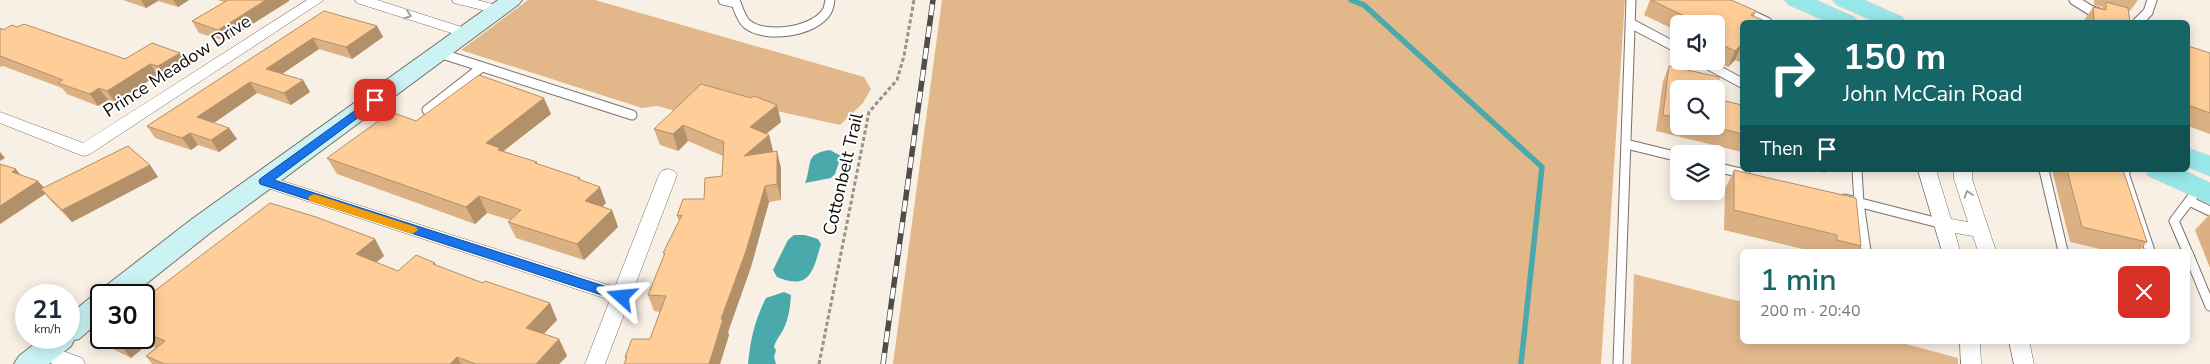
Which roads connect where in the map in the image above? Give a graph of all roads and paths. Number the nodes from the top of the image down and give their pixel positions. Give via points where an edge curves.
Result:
1 (317, 0) edge
2 (362, 0) edge
3 (459, 0) edge
4 (723, 0) edge
5 (830, 0) edge
6 (914, 0) edge
7 (1631, 0) edge
8 (1798, 0) edge
9 (1845, 0) edge
10 (2074, 0) edge
11 (2152, 0) edge
12 (738, 2) edge
13 (505, 5) edge
14 (1736, 8) edge
15 (2107, 15) edge
16 (1763, 20) edge
17 (1842, 20) edge
18 (1890, 20) edge
19 (2140, 20) edge
20 (1630, 23) junction
21 (466, 32) junction
22 (1670, 44) edge
23 (439, 53) junction
24 (482, 67) junction
25 (1718, 70) edge
26 (1740, 82) edge
27 (427, 110) edge
28 (632, 115) dead end
29 (0, 117) edge
30 (1626, 144) junction
31 (1670, 155) edge
32 (2190, 161) edge
33 (1725, 168) edge
34 (1857, 172) edge
35 (1928, 172) edge
36 (1963, 172) edge
37 (2044, 172) edge
38 (2125, 172) edge
39 (2163, 172) edge
40 (668, 175) dead end
41 (1754, 176) edge
42 (264, 181) junction
43 (2204, 192) edge
44 (1840, 198) edge
45 (1859, 203) junction
46 (1943, 224) junction
47 (1981, 231) junction
48 (1866, 249) edge
49 (1951, 249) edge
50 (1987, 249) edge
51 (2063, 249) edge
52 (2149, 249) edge
53 (2186, 249) edge
54 (2190, 259) edge
55 (127, 284) edge
56 (622, 297) junction
57 (2210, 306) edge
58 (90, 313) edge
59 (80, 322) edge
60 (1970, 344) edge
61 (2020, 344) edge
62 (44, 351) edge
63 (75, 364) edge
64 (595, 364) edge
65 (819, 364) edge
66 (1618, 364) edge
67 (1971, 364) edge
68 (2024, 364) edge

1 - 29 street, Prince Meadow Drive via 84,150
2 -> 21 street
3 - 13 street
4 - 12 lane
5 - 12 lane via 829,11 824,17 786,32 763,32 746,23
6 - 65 path, Cottonbelt Trail via 898,80 869,112
7 - 20 lane
8 - 17 main road
9 - 18 main road
10 - 15 lane
11 - 19 lane via 2148,12
13 - 21 main road
14 - 16 lane
20 - 22 lane
20 - 30 lane
21 - 23 main road
23 - 24 lane
23 - 42 main road
24 - 27 lane
24 - 28 lane
25 - 26 lane
30 - 31 lane
30 - 66 lane
32 - 43 main road
33 - 41 lane
34 - 45 lane
35 - 46 street
47 -> 36 street
37 - 51 lane
38 - 52 lane
39 - 43 main road
40 - 56 street
42 - 55 main road
42 - 56 street
43 - 53 lane via 2174,221
44 - 45 lane
45 - 46 lane
45 - 48 lane
46 - 47 street
46 - 49 street
47 - 50 street
54 - 57 lane
56 - 64 street
58 - 59 main road
60 - 67 street
61 - 68 street
62 - 63 street

